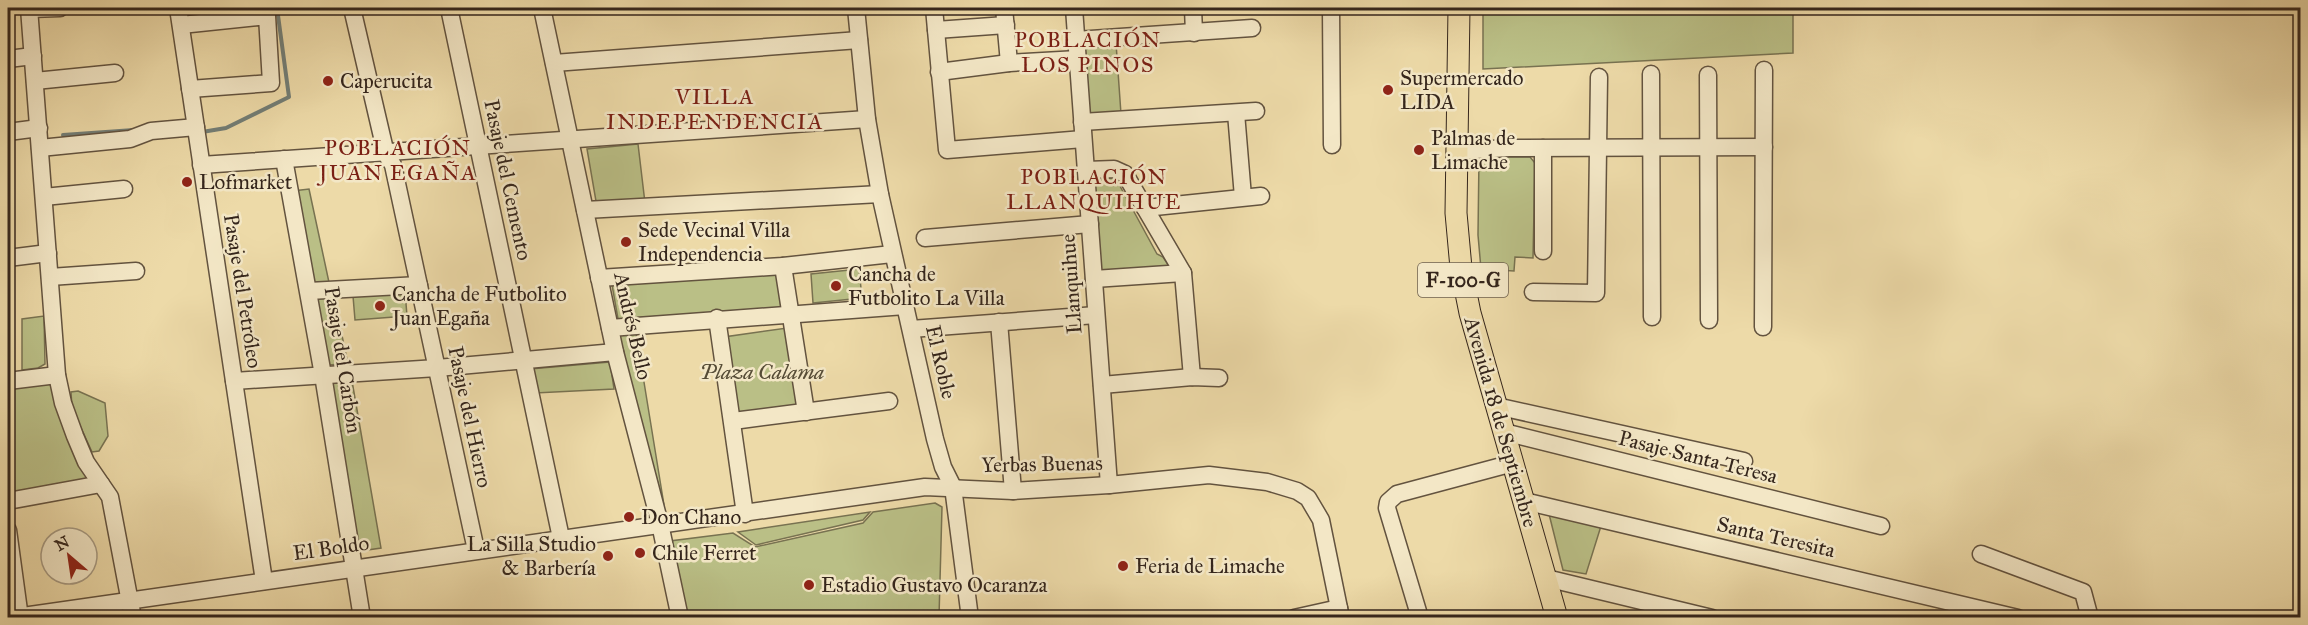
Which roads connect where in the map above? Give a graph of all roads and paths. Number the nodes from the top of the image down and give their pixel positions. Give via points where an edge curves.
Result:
1 (29, 8) edge
2 (60, 8) edge
3 (178, 8) edge
4 (352, 8) edge
5 (449, 8) edge
6 (542, 8) edge
7 (856, 8) edge
8 (934, 8) edge
9 (1004, 8) edge
10 (1074, 8) edge
11 (1193, 8) edge
12 (1331, 8) edge
13 (1459, 8) edge
14 (181, 25) junction
15 (1006, 25) junction
16 (1252, 28) dead end
17 (936, 30) junction
18 (1194, 33) junction
19 (859, 40) junction
20 (1076, 40) junction
21 (33, 56) junction
22 (8, 59) edge
23 (1078, 59) junction
24 (554, 63) junction
25 (1009, 63) junction
26 (1764, 70) dead end
27 (939, 72) junction
28 (115, 73) dead end
29 (1651, 74) dead end
30 (1708, 75) dead end
31 (1599, 77) dead end
32 (35, 81) junction
33 (190, 89) junction
34 (1256, 111) dead end
35 (1236, 113) junction
36 (867, 119) junction
37 (1082, 122) junction
38 (39, 128) junction
39 (196, 131) junction
40 (8, 132) edge
41 (570, 140) junction
42 (1083, 140) junction
43 (1458, 145) junction
44 (478, 146) junction
45 (1332, 146) dead end
46 (1598, 147) junction
47 (1653, 147) junction
48 (1708, 147) junction
49 (1764, 147) junction
50 (40, 148) junction
51 (1543, 148) junction
52 (386, 154) junction
53 (284, 159) junction
54 (201, 165) junction
55 (1086, 170) junction
56 (124, 189) dead end
57 (880, 194) junction
58 (1261, 196) dead end
59 (44, 197) junction
60 (1243, 197) junction
61 (1145, 208) junction
62 (585, 210) junction
63 (1090, 224) junction
64 (925, 238) dead end
65 (1543, 250) dead end
66 (48, 253) junction
67 (892, 254) junction
68 (8, 258) edge
69 (783, 266) junction
70 (136, 271) dead end
71 (1183, 273) junction
72 (50, 277) junction
73 (599, 278) junction
74 (1094, 279) junction
75 (419, 285) junction
76 (309, 291) junction
77 (1533, 292) dead end
78 (905, 306) junction
79 (789, 314) junction
80 (1096, 315) junction
81 (1652, 317) dead end
82 (717, 318) junction
83 (1709, 320) dead end
84 (999, 322) junction
85 (1763, 327) dead end
86 (610, 328) junction
87 (911, 329) junction
88 (615, 352) junction
89 (523, 361) junction
90 (437, 368) junction
91 (57, 375) junction
92 (323, 375) junction
93 (1192, 377) junction
94 (1218, 378) dead end
95 (8, 381) edge
96 (234, 381) junction
97 (1101, 385) junction
98 (889, 400) dead end
99 (1496, 406) junction
100 (806, 412) junction
101 (733, 421) junction
102 (1504, 432) junction
103 (1744, 461) dead end
104 (1513, 463) junction
105 (101, 484) junction
106 (1109, 485) junction
107 (953, 487) junction
108 (1013, 491) junction
109 (8, 501) edge
110 (1524, 501) junction
111 (745, 514) junction
112 (660, 524) junction
113 (1881, 526) dead end
114 (8, 530) edge
115 (561, 538) junction
116 (476, 550) junction
117 (1981, 554) dead end
118 (353, 568) junction
119 (1546, 578) junction
120 (264, 581) junction
121 (131, 600) junction
122 (1340, 613) edge
123 (17, 617) edge
124 (133, 618) edge
125 (362, 618) edge
126 (680, 618) edge
127 (970, 618) edge
128 (1293, 618) edge
129 (1420, 618) edge
130 (1557, 618) edge
131 (1712, 618) edge
132 (2018, 618) edge
133 (2090, 618) edge

1 - 2 street
1 - 21 street
3 - 14 street, Pasaje del Petróleo
4 - 52 street, Pasaje del Hierro
5 - 44 street, Pasaje del Cemento
6 - 24 street, Andrés Bello
7 - 19 street, El Roble
8 - 17 street
9 - 15 street
10 - 20 street, Llanquihue
11 - 18 street
12 - 45 street
13 - 43 main road, Avenida 18 de Septiembre / F-100-G
14 - 33 street, Pasaje del Petróleo
14 - 33 street via 267,16 271,83
15 - 17 street
15 - 25 street
16 - 18 street
17 - 27 street
18 - 20 street
19 - 24 street
19 - 36 street, El Roble
20 - 23 street, Llanquihue
21 - 22 street
21 - 32 street
23 - 25 street
23 - 37 street, Llanquihue
24 - 41 street, Andrés Bello
25 - 27 street
26 - 49 street
27 - 42 street via 947,150
28 - 32 street
29 - 47 street
30 - 48 street
31 - 46 street
32 - 38 street
33 - 39 street, Pasaje del Petróleo
34 - 35 street
35 - 37 street
35 - 60 street
36 - 41 street
36 - 57 street, El Roble
37 - 42 street, Llanquihue
38 - 40 street
38 - 50 street
39 - 50 street via 151,131 130,139
39 - 54 street, Pasaje del Petróleo
41 - 44 street
41 - 62 street, Andrés Bello
42 - 55 street, Llanquihue
43 - 51 street
43 - 99 main road, Avenida 18 de Septiembre / F-100-G via 1456,213 1461,268
44 - 52 street
44 - 89 street, Pasaje del Cemento
46 - 47 street
46 - 51 street
46 - 77 street via 1596,293
47 - 48 street
47 - 81 street
48 - 49 street
48 - 83 street
49 - 85 street
50 - 59 street
51 - 65 street
52 - 53 street
52 - 75 street, Pasaje del Hierro via 393,165
53 - 54 street
53 - 76 street, Pasaje del Carbón
54 - 96 street, Pasaje del Petróleo
55 - 61 street via 1120,170
55 - 63 street, Llanquihue
56 - 59 street
57 - 62 street
57 - 67 street, El Roble
58 - 60 street
59 - 66 street
60 - 61 street
61 - 71 street
62 - 73 street, Andrés Bello
63 - 64 street
63 - 74 street, Llanquihue
66 - 68 street
66 - 72 street
67 - 69 street
67 - 78 street, El Roble
69 - 73 street
69 - 79 street
70 - 72 street
71 - 74 street
71 - 93 street
72 - 91 street
73 - 86 street, Andrés Bello
74 - 80 street, Llanquihue
75 - 76 street
75 - 90 street, Pasaje del Hierro
76 - 92 street, Pasaje del Carbón
78 - 79 street
78 - 87 street, El Roble
79 - 82 street
79 - 100 street
80 - 84 street
80 - 97 street, Llanquihue
82 - 86 street
82 - 101 street
84 - 87 street
84 - 108 street
86 - 88 street, Andrés Bello
87 - 107 street, El Roble via 935,439
88 - 89 street
88 - 112 street, Andrés Bello
89 - 90 street
89 - 115 street, Pasaje del Cemento
90 - 92 street
90 - 116 street, Pasaje del Hierro
91 - 95 street
91 - 105 street via 75,436
92 - 96 street
92 - 118 street, Pasaje del Carbón
93 - 94 street
93 - 97 street
96 - 120 street, Pasaje del Petróleo
97 - 106 street, Llanquihue
98 - 100 street
99 - 102 main road, Avenida 18 de Septiembre / F-100-G
99 - 103 street
100 - 101 street
101 - 111 street
102 - 104 main road, Avenida 18 de Septiembre / F-100-G
102 - 113 street, Pasaje Santa Teresa
104 - 110 main road, Avenida 18 de Septiembre / F-100-G
104 - 129 street via 1392,497 1388,502
105 - 109 street
105 - 121 street via 110,497
106 - 108 street, Yerbas Buenas
106 - 122 street, Yerbas Buenas via 1209,475 1297,490 1308,498 1321,520
107 - 108 street, Yerbas Buenas
107 - 111 street, Yerbas Buenas via 925,487
107 - 127 street, El Roble
110 - 119 main road, Avenida 18 de Septiembre / F-100-G
110 - 132 street, Santa Teresita
111 - 112 street, Yerbas Buenas
112 - 115 street, El Boldo
112 - 126 street, Andrés Bello
114 - 123 street
115 - 116 street, El Boldo
116 - 118 street, El Boldo
117 - 133 street via 2083,592
118 - 120 street, El Boldo
118 - 125 street, Pasaje del Carbón
119 - 130 main road, Avenida 18 de Septiembre / F-100-G
119 - 131 street
120 - 121 street, El Boldo
121 - 123 street, El Boldo
121 - 124 street
122 - 128 street

